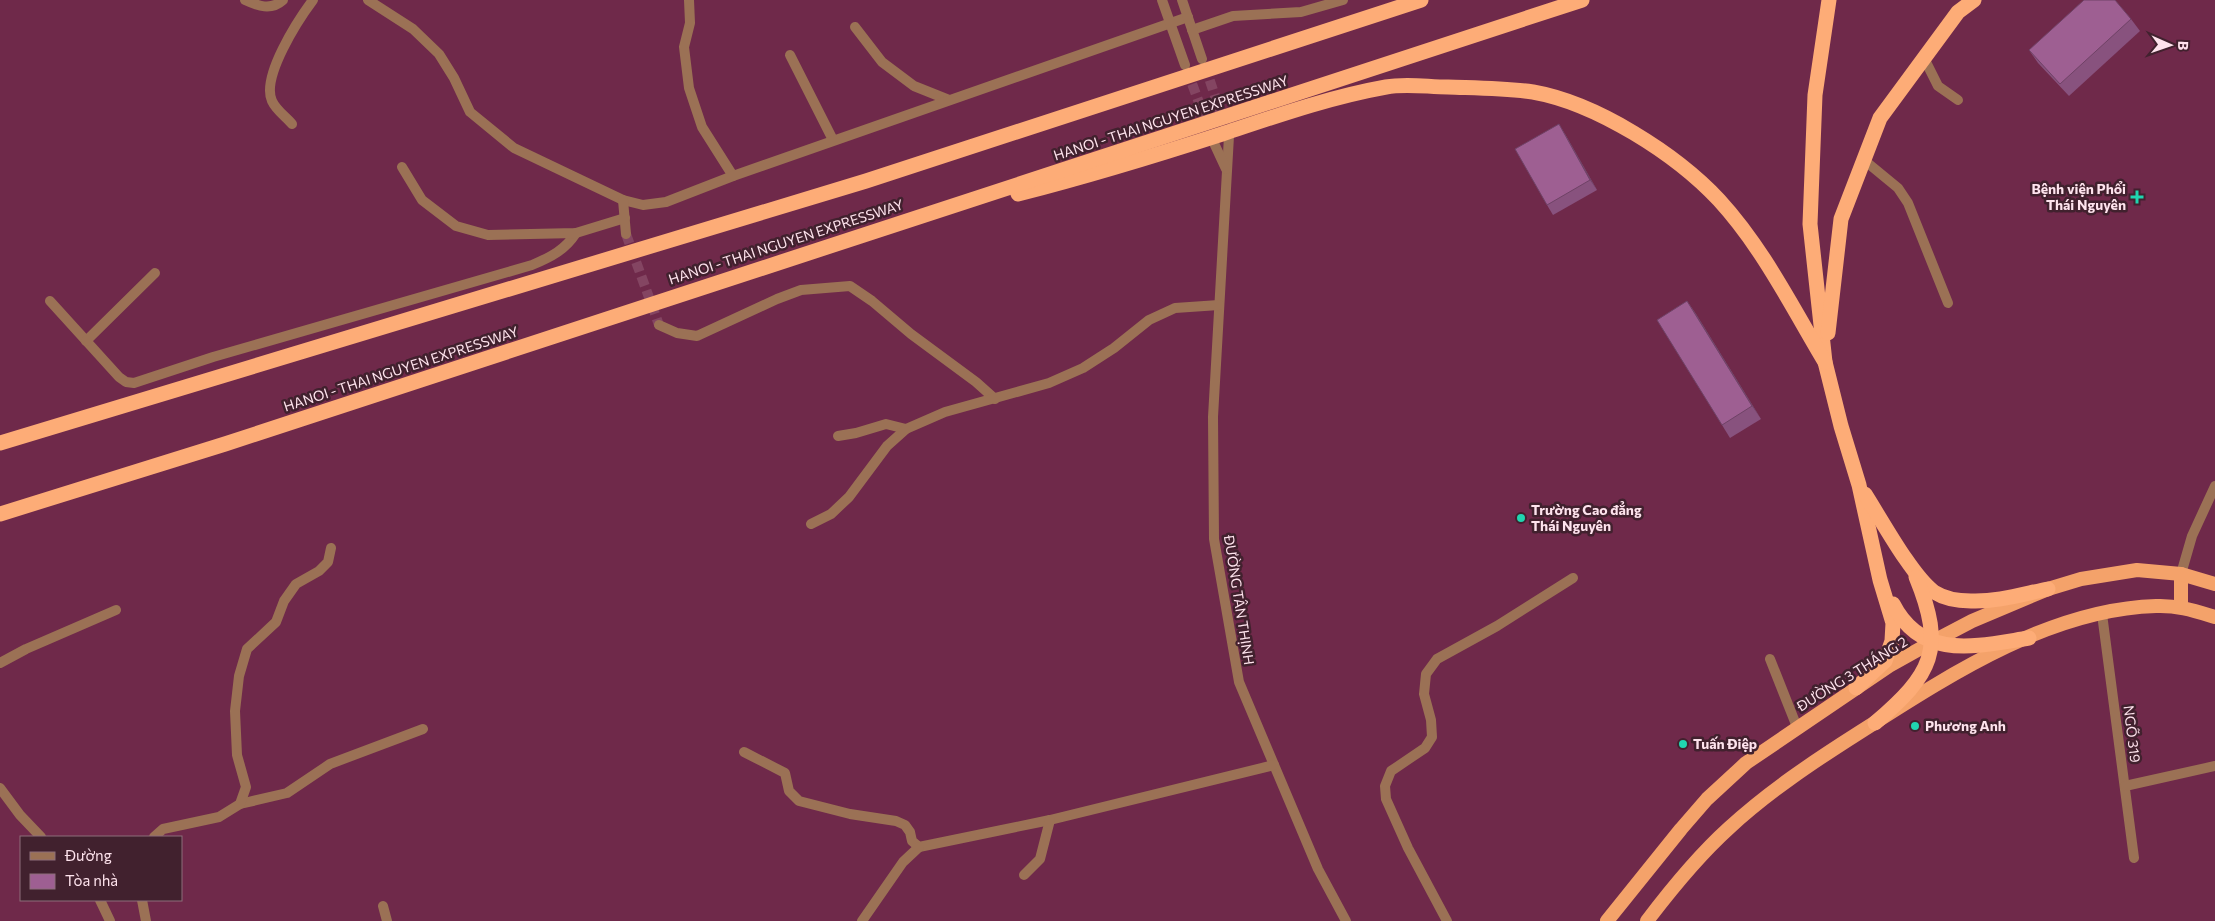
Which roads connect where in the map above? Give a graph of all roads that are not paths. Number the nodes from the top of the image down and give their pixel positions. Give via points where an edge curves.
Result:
1 (245, 0) edge
2 (283, 0) edge
3 (313, 0) edge
4 (368, 0) edge
5 (689, 0) edge
6 (1162, 0) edge
7 (1182, 0) edge
8 (1343, 0) edge
9 (1421, 0) edge
10 (1582, 0) edge
11 (1829, 0) edge
12 (1974, 0) edge
13 (1188, 17) junction
14 (1170, 23) junction
15 (855, 27) dead end
16 (1192, 30) junction
17 (790, 55) dead end
18 (1924, 58) junction
19 (1202, 59) tunnel mouth
20 (1185, 65) tunnel mouth
21 (949, 100) junction
22 (1958, 100) dead end
23 (292, 124) dead end
24 (1229, 136) dead end
25 (833, 140) junction
26 (1213, 141) dead end
27 (1864, 160) junction
28 (402, 167) dead end
29 (1226, 170) junction
30 (733, 176) junction
31 (623, 200) junction
32 (625, 218) junction
33 (881, 228) junction
34 (576, 233) junction
35 (626, 234) tunnel mouth
36 (154, 274) dead end
37 (50, 301) dead end
38 (1948, 303) dead end
39 (1219, 305) junction
40 (659, 325) dead end
41 (86, 341) junction
42 (1825, 362) junction
43 (995, 398) junction
44 (906, 429) junction
45 (838, 436) dead end
46 (0, 443) edge
47 (1860, 485) junction
48 (2215, 486) edge
49 (0, 514) edge
50 (811, 524) dead end
51 (331, 548) dead end
52 (1910, 564) junction
53 (2181, 574) junction
54 (1573, 578) dead end
55 (1880, 580) junction
56 (2215, 584) edge
57 (2048, 589) junction
58 (2180, 607) junction
59 (116, 610) dead end
60 (2102, 614) junction
61 (2215, 616) edge
62 (2029, 638) junction
63 (1932, 642) junction
64 (1770, 659) dead end
65 (0, 663) edge
66 (1856, 688) junction
67 (1875, 723) junction
68 (1797, 727) junction
69 (423, 729) dead end
70 (744, 752) dead end
71 (1274, 766) junction
72 (2215, 766) edge
73 (2125, 786) junction
74 (0, 788) edge
75 (240, 804) junction
76 (1050, 820) junction
77 (40, 836) edge
78 (155, 836) edge
79 (919, 847) junction
80 (2134, 858) dead end
81 (1024, 875) dead end
82 (100, 901) edge
83 (142, 901) edge
84 (383, 906) dead end
85 (110, 921) edge
86 (146, 921) edge
87 (387, 921) edge
88 (862, 921) edge
89 (1346, 921) edge
90 (1447, 921) edge
91 (1607, 921) edge
92 (1647, 921) edge

1 - 2 street via 262,8
3 - 23 street via 283,50 270,83 272,100
4 - 31 street via 413,29 439,54 470,112 514,148
5 - 30 street via 690,23 684,47 689,88 702,127
6 - 14 street
7 - 13 street
8 - 16 street via 1301,12 1232,16
9 - 46 highway via 866,181
10 - 33 highway, HANOI - THAI NGUYEN EXPRESSWAY
11 - 42 highway via 1815,96 1810,224
12 - 18 highway via 1958,12
13 - 14 street
13 - 16 street
14 - 20 street
14 - 21 street
15 - 21 street via 882,62 914,86
16 - 19 street
17 - 25 street
18 - 22 street via 1938,86
18 - 27 highway via 1880,118
21 - 25 street
24 - 29 street, ĐƯỜNG TÂN THỊNH
25 - 30 street
26 - 29 street, ĐƯỜNG TÂN THỊNH
27 - 38 street via 1898,188 1908,203
27 - 42 highway via 1841,219
28 - 34 street via 422,200 456,226 488,235
29 - 39 street, ĐƯỜNG TÂN THỊNH
30 - 31 street via 666,202 643,205
31 - 32 street
32 - 34 street
32 - 35 street
33 - 42 highway via 1099,174 1308,106 1389,86 1533,92 1562,100 1622,126 1684,169 1718,200 1747,234 1778,280
33 - 49 highway, HANOI - THAI NGUYEN EXPRESSWAY via 225,444
34 - 41 street via 568,245 554,256 532,265 134,382 126,382 119,377
36 - 41 street
37 - 41 street
39 - 43 street via 1175,308 1149,320 1083,368 1048,383
39 - 71 street, ĐƯỜNG TÂN THỊNH via 1213,417 1214,539 1239,682
40 - 43 street via 677,333 697,336 802,290 850,286
42 - 47 highway
43 - 44 street via 946,412
44 - 45 street via 886,424
44 - 50 street via 887,446 843,503 831,514
47 - 52 highway
47 - 55 highway
48 - 53 street via 2192,536
51 - 75 street via 328,562 296,584 284,601 276,622 247,648 239,676 235,711 237,755 246,787
52 - 57 highway via 1935,592 1953,600 1973,602
52 - 63 highway via 1923,595
53 - 56 highway, ĐƯỜNG 3 THÁNG 2
53 - 57 highway, ĐƯỜNG 3 THÁNG 2 via 2122,571
53 - 58 highway
54 - 90 street via 1438,659 1426,674 1424,694 1432,720 1432,737 1425,748 1391,771 1385,786 1386,799
55 - 63 highway via 1907,626
55 - 66 highway via 1893,623 1892,641 1884,661
57 - 63 highway, ĐƯỜNG 3 THÁNG 2
58 - 60 highway via 2156,606
58 - 61 highway
59 - 65 street
60 - 62 highway
60 - 73 street, NGÕ 319
62 - 63 highway via 1958,646
62 - 67 highway via 1957,672
63 - 66 highway, ĐƯỜNG 3 THÁNG 2
63 - 67 highway via 1930,659 1906,696
64 - 68 street
66 - 68 highway, ĐƯỜNG 3 THÁNG 2
67 - 92 highway via 1834,748 1750,810 1701,854
68 - 91 highway, ĐƯỜNG 3 THÁNG 2 via 1746,763 1707,799
69 - 75 street via 330,764 287,793
70 - 79 street via 785,773 789,791 799,801 896,821 905,825 912,841
71 - 76 street
71 - 89 street, ĐƯỜNG TÂN THỊNH via 1318,869
72 - 73 street
73 - 80 street, NGÕ 319
74 - 77 street
75 - 78 street via 219,817 163,829
76 - 79 street
76 - 81 street via 1040,859
79 - 88 street via 903,862
82 - 85 street
83 - 86 street
84 - 87 street

